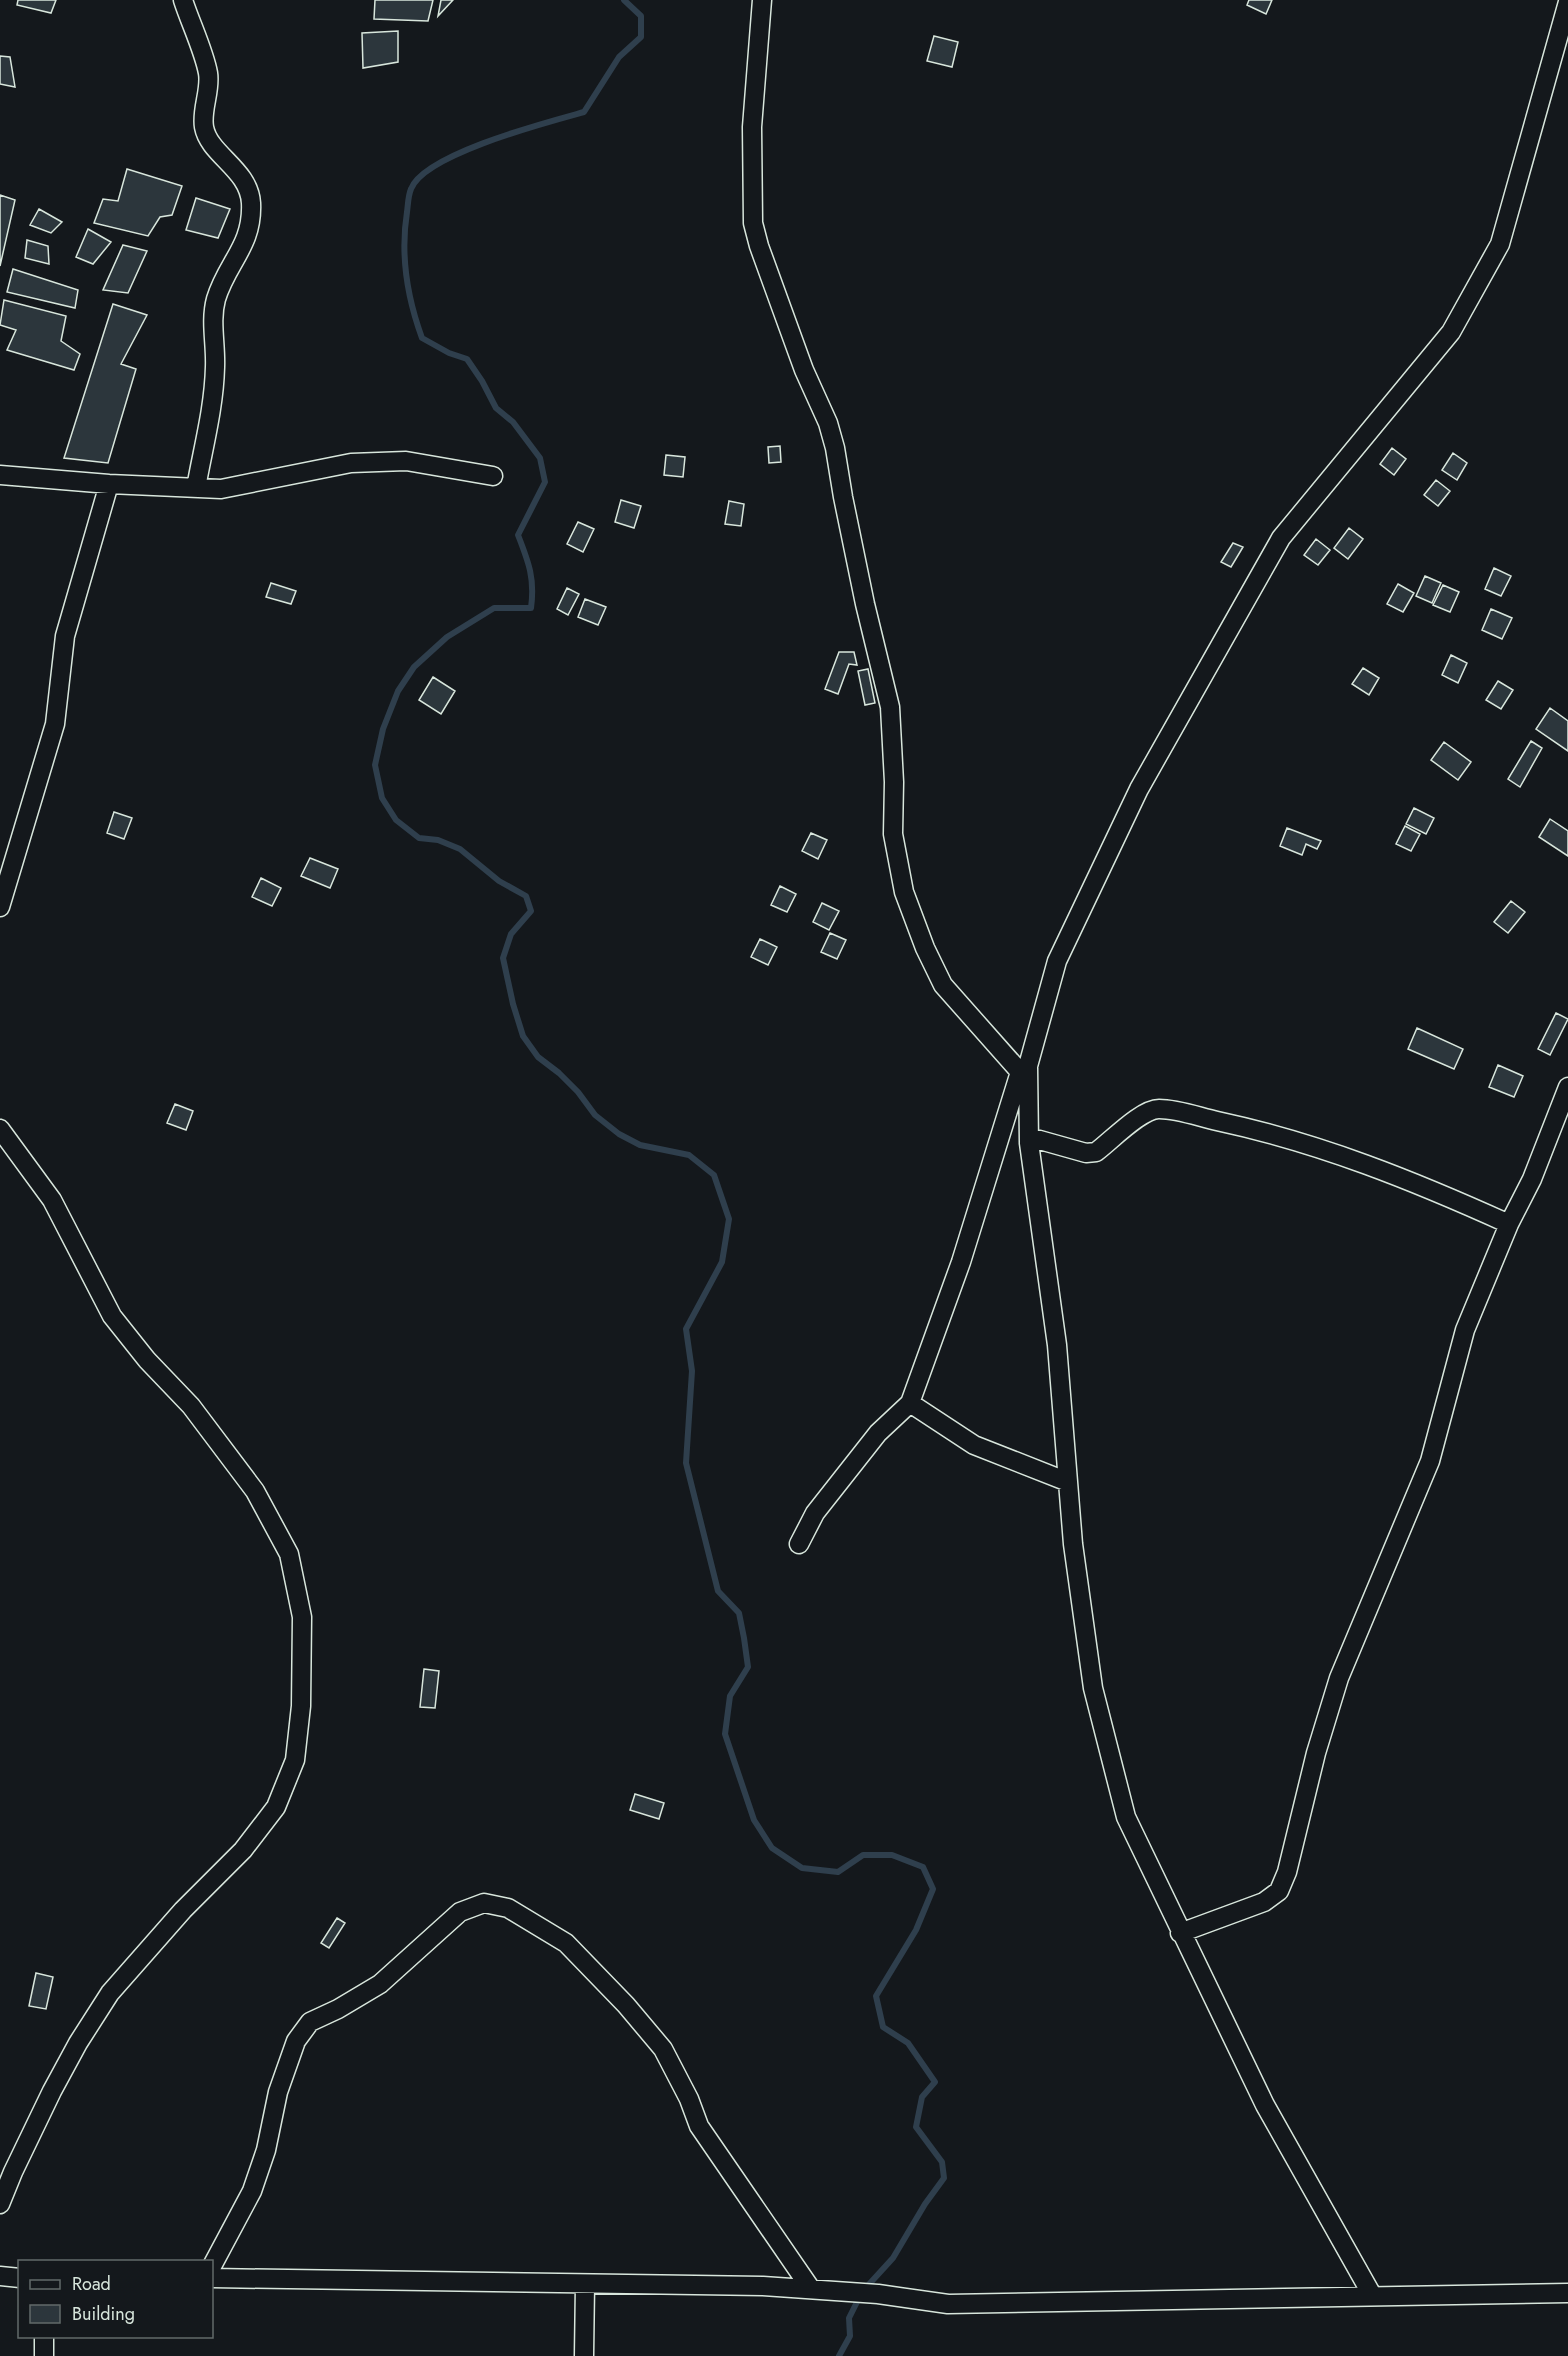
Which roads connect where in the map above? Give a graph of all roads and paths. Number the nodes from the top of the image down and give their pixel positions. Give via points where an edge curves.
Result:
1 (183, 0) edge
2 (762, 0) edge
3 (1568, 2) edge
4 (0, 475) edge
5 (493, 477) dead end
6 (109, 484) junction
7 (196, 488) junction
8 (0, 907) edge
9 (1024, 1076) junction
10 (1568, 1087) edge
11 (0, 1129) edge
12 (1029, 1137) junction
13 (1509, 1224) junction
14 (910, 1403) junction
15 (1068, 1482) junction
16 (799, 1544) dead end
17 (1180, 1932) junction
18 (0, 2204) edge
19 (213, 2264) edge
20 (0, 2276) edge
21 (18, 2278) edge
22 (213, 2278) edge
23 (585, 2284) junction
24 (811, 2289) junction
25 (1568, 2293) edge
26 (1372, 2295) junction
27 (44, 2338) edge
28 (44, 2356) edge
29 (584, 2356) edge

1 - 7 street via 208,74 204,127 208,138 243,178 251,199 252,223 216,300 212,402
2 - 9 street via 752,127 753,223 835,448 890,707 893,834 904,892 943,985
3 - 9 street via 1500,244 1451,332 1281,538 1138,789 1058,961
4 - 6 street
5 - 7 street via 406,461 351,463 221,489
6 - 7 street
6 - 8 street via 65,636 55,724
9 - 12 street
9 - 14 street
10 - 13 street via 1532,1179
11 - 18 street via 52,1200 112,1316 191,1406 255,1491 289,1554 302,1617 301,1706 295,1761 276,1807 243,1850 183,1910 110,1993 52,2091
12 - 13 street via 1086,1153 1096,1152 1145,1113 1158,1109 1252,1128 1362,1161
12 - 15 street via 1057,1345
13 - 17 street via 1465,1330 1430,1461 1339,1678 1279,1891 1264,1902
14 - 15 street via 974,1445
14 - 16 street via 878,1433 815,1514
15 - 17 street via 1093,1688 1126,1817
17 - 26 street via 1265,2105
19 - 24 street via 252,2191 266,2150 278,2092 296,2041 310,2022 380,1984 460,1912 484,1903 508,1908 566,1943 626,2005 663,2049 699,2126
20 - 21 street
22 - 23 street
23 - 24 street
23 - 29 street
24 - 26 street via 948,2304
25 - 26 street
27 - 28 street

